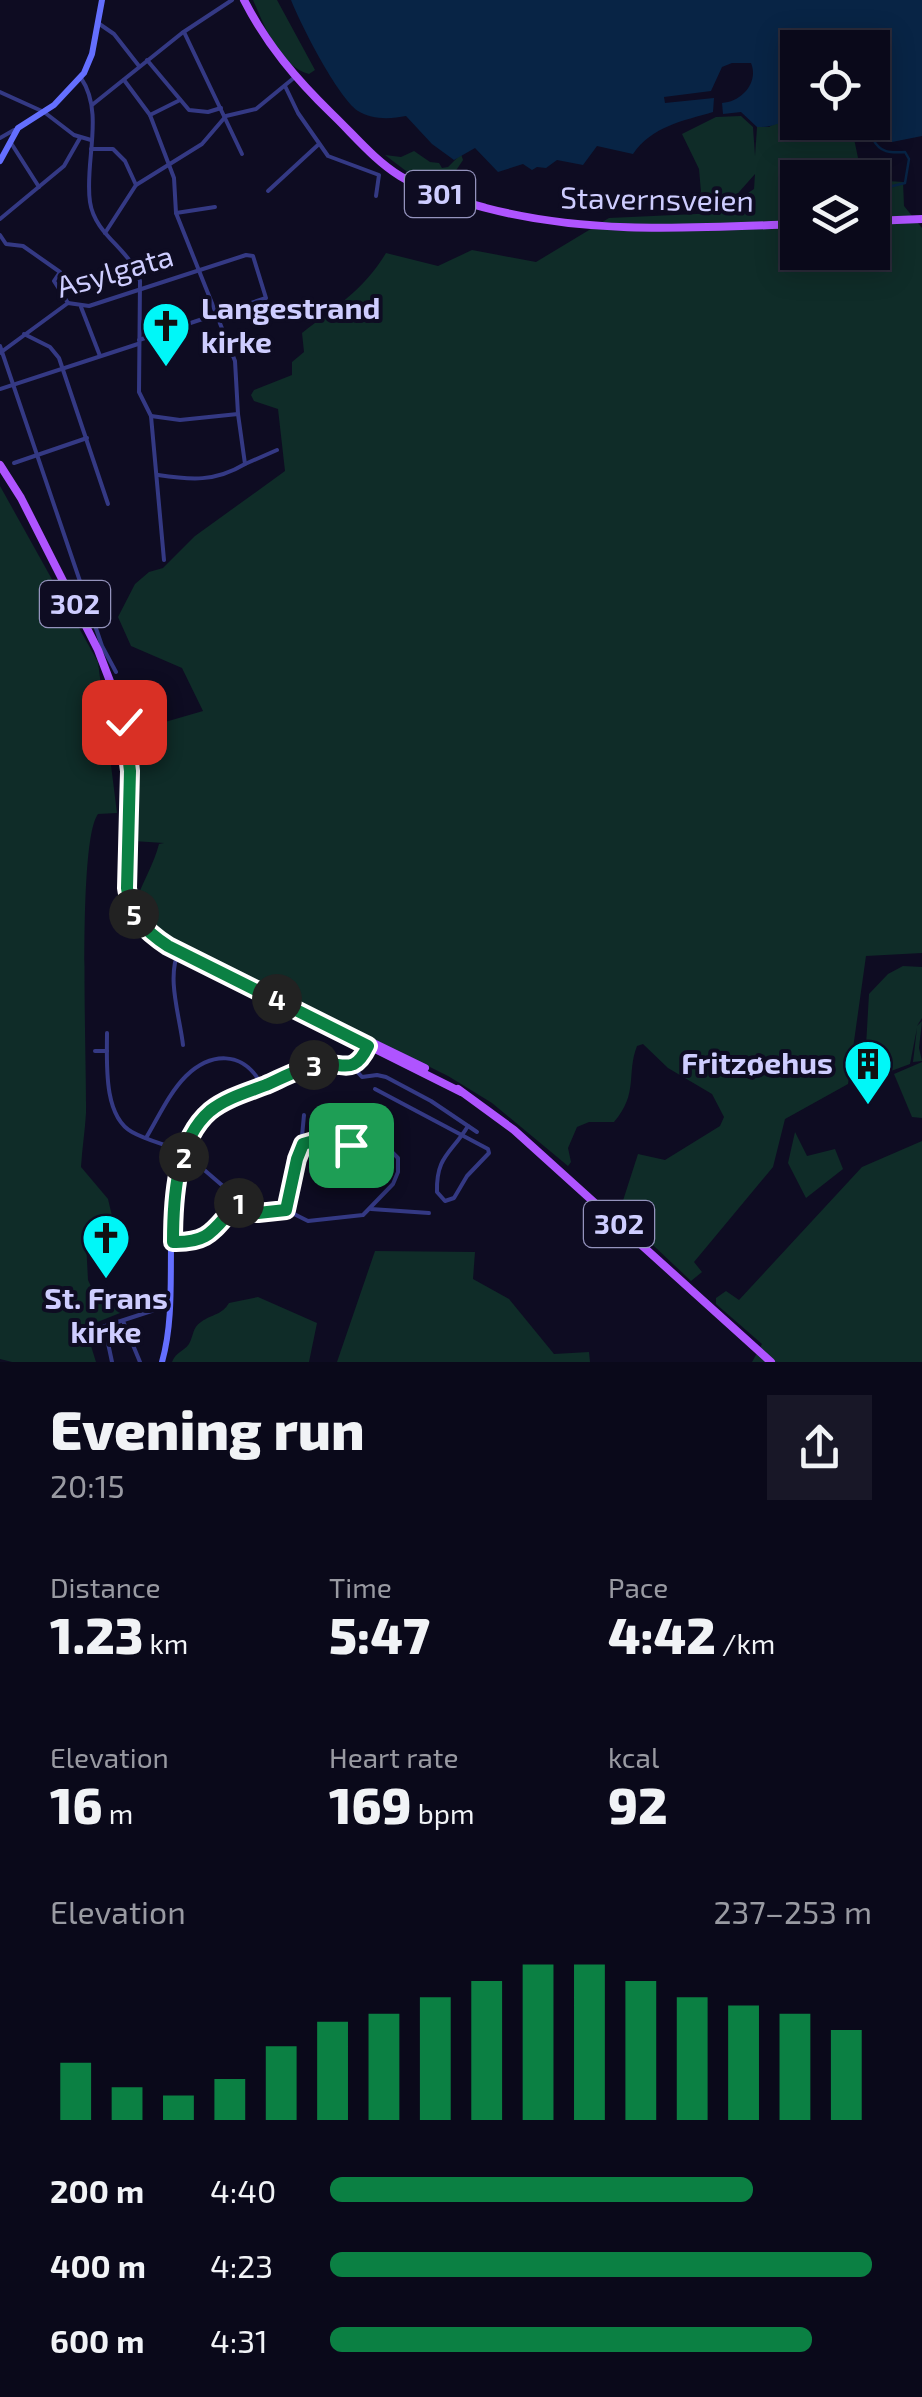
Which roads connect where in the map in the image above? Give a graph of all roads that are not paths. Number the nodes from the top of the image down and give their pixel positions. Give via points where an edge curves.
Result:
1 (102, 0) edge
2 (232, 0) edge
3 (244, 0) edge
4 (98, 23) junction
5 (184, 32) junction
6 (147, 60) junction
7 (139, 66) junction
8 (295, 77) junction
9 (80, 78) junction
10 (124, 80) junction
11 (285, 86) junction
12 (0, 92) edge
13 (180, 100) junction
14 (91, 105) junction
15 (221, 108) junction
16 (44, 112) junction
17 (150, 116) junction
18 (226, 116) junction
19 (18, 128) junction
20 (0, 138) edge
21 (80, 138) junction
22 (91, 140) junction
23 (11, 143) junction
24 (318, 144) junction
25 (91, 149) junction
26 (242, 154) dead end
27 (0, 161) edge
28 (170, 166) junction
29 (136, 185) junction
30 (39, 188) junction
31 (268, 191) dead end
32 (376, 196) dead end
33 (215, 207) dead end
34 (176, 213) junction
35 (0, 219) edge
36 (922, 220) edge
37 (890, 221) edge
38 (780, 224) edge
39 (105, 233) junction
40 (0, 235) edge
41 (200, 270) junction
42 (140, 289) junction
43 (68, 302) junction
44 (81, 307) junction
45 (217, 314) junction
46 (24, 334) junction
47 (139, 342) junction
48 (0, 351) edge
49 (100, 356) junction
50 (64, 368) junction
51 (12, 385) junction
52 (0, 388) edge
53 (238, 414) junction
54 (152, 416) junction
55 (87, 438) junction
56 (277, 450) dead end
57 (38, 456) junction
58 (14, 463) dead end
59 (245, 464) junction
60 (0, 465) edge
61 (158, 475) junction
62 (108, 504) dead end
63 (164, 560) dead end
64 (116, 672) dead end
65 (179, 951) junction
66 (107, 1033) dead end
67 (183, 1044) dead end
68 (370, 1044) junction
69 (107, 1051) junction
70 (95, 1052) dead end
71 (353, 1065) junction
72 (262, 1086) junction
73 (375, 1089) dead end
74 (304, 1115) dead end
75 (468, 1126) junction
76 (477, 1132) dead end
77 (463, 1134) junction
78 (146, 1138) junction
79 (301, 1147) junction
80 (185, 1153) junction
81 (194, 1162) dead end
82 (238, 1203) junction
83 (371, 1209) junction
84 (286, 1210) junction
85 (429, 1213) dead end
86 (173, 1242) junction
87 (170, 1305) junction
88 (123, 1321) junction
89 (92, 1330) dead end
90 (131, 1334) junction
91 (112, 1362) edge
92 (140, 1362) edge
93 (162, 1362) edge
94 (771, 1362) edge

1 - 4 street
2 - 5 street
3 - 8 main road, Stavernsveien / 301
4 - 7 street
4 - 9 street
5 - 6 street
5 - 15 street
6 - 7 street
6 - 13 street
7 - 10 street
8 - 11 street
8 - 38 main road, Stavernsveien / 301 via 390,169 462,201 604,228
9 - 14 street
9 - 16 street
10 - 14 street
10 - 17 street
11 - 18 street via 256,109
11 - 24 street
12 - 16 street
13 - 15 street via 192,111
13 - 17 street
14 - 22 street
15 - 18 street
16 - 19 street
16 - 21 street
17 - 28 street
18 - 26 street
18 - 28 street via 205,142
19 - 20 street
19 - 23 street
21 - 22 street
21 - 30 street via 66,164
22 - 25 street
23 - 27 street
23 - 30 street
24 - 31 street
24 - 32 street via 335,160 376,173
25 - 29 street via 113,150
25 - 39 street via 90,204
28 - 29 street
28 - 34 street
29 - 39 street
30 - 35 street
33 - 34 street
34 - 41 street
36 - 37 main road
39 - 42 street via 138,272
40 - 43 street via 60,272 54,282
41 - 42 street, Asylgata
41 - 45 street
41 - 45 street, Asylgata via 251,255 267,297
42 - 44 street, Asylgata
42 - 47 street
43 - 44 street, Asylgata
43 - 46 street, Asylgata
44 - 49 street
45 - 47 street
45 - 53 street via 235,361
46 - 48 street, Asylgata
46 - 50 street via 54,350
47 - 49 street
47 - 54 street via 139,392
48 - 51 street
49 - 50 street
50 - 51 street
50 - 55 street
51 - 52 street
51 - 57 street
53 - 54 street
53 - 59 street
54 - 61 street
55 - 57 street
55 - 62 street
56 - 59 street
57 - 58 street
57 - 64 street
59 - 61 street via 215,478
60 - 65 main road, 302 via 111,680 127,732 128,899 145,929
61 - 63 street
65 - 67 street
65 - 68 main road, 302
66 - 69 street
68 - 71 street
68 - 94 main road, 302 via 462,1092 514,1130
69 - 70 street
69 - 78 street via 114,1112 124,1127
71 - 72 street via 313,1065
71 - 75 street via 358,1075 386,1077
72 - 78 street via 243,1061 213,1060 187,1075
72 - 80 street via 212,1110
73 - 77 street
74 - 79 street
75 - 76 street
75 - 77 street
77 - 77 street via 489,1152 454,1198 445,1200 437,1192 439,1164
78 - 80 street
79 - 83 street via 317,1140 394,1152 398,1172
79 - 84 street
80 - 86 street
81 - 82 street
82 - 84 street via 258,1213
82 - 86 street via 204,1239
83 - 84 street via 308,1221
83 - 85 street
86 - 87 street
87 - 88 street
87 - 93 street
88 - 89 street
88 - 90 street
90 - 91 street via 108,1343
90 - 92 street

